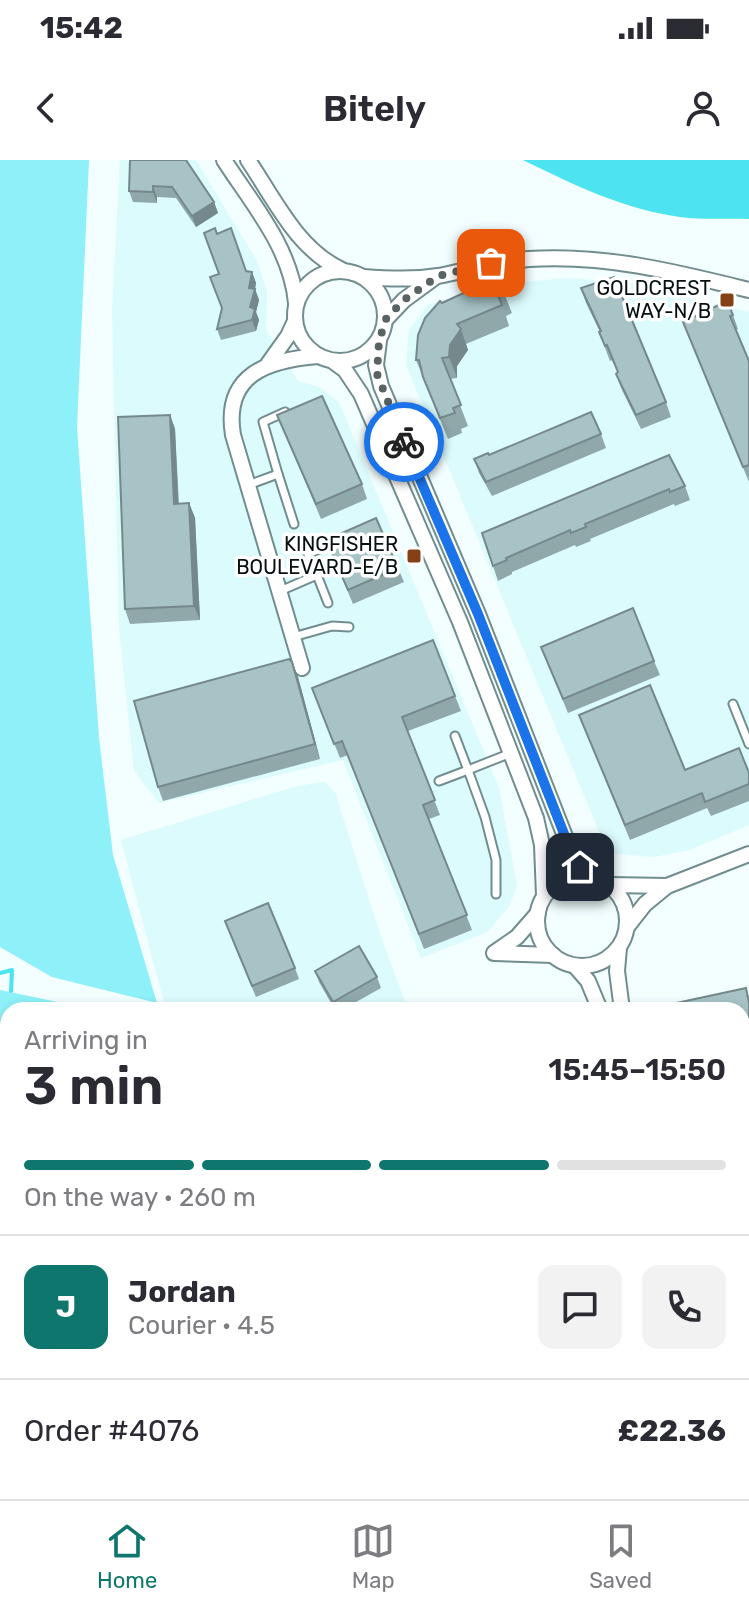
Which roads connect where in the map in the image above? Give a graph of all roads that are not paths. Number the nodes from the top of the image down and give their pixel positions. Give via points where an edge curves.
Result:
1 (224, 160) edge
2 (248, 160) edge
3 (342, 270) junction
4 (438, 276) junction
5 (364, 277) junction
6 (749, 290) edge
7 (296, 303) junction
8 (386, 319) junction
9 (295, 321) junction
10 (379, 341) junction
11 (318, 356) junction
12 (334, 362) junction
13 (268, 364) junction
14 (291, 410) edge
15 (278, 474) junction
16 (248, 485) junction
17 (294, 524) dead end
18 (351, 535) edge
19 (317, 575) junction
20 (280, 591) junction
21 (328, 603) dead end
22 (349, 627) dead end
23 (293, 637) junction
24 (302, 668) dead end
25 (733, 704) dead end
26 (455, 736) dead end
27 (749, 744) edge
28 (511, 753) junction
29 (468, 770) junction
30 (439, 781) dead end
31 (749, 854) edge
32 (590, 876) junction
33 (610, 885) junction
34 (667, 886) junction
35 (496, 894) dead end
36 (544, 896) junction
37 (538, 913) junction
38 (627, 928) junction
39 (619, 948) junction
40 (553, 955) junction
41 (575, 966) junction
42 (597, 1002) edge
43 (621, 1002) edge

1 - 7 street via 280,246
2 - 3 street via 306,245
3 - 5 street
3 - 7 street via 310,282
4 - 5 street
4 - 6 street via 526,259 591,258
4 - 8 street
5 - 8 street via 382,300
7 - 9 street
8 - 10 street
9 - 11 street via 299,337
9 - 13 street
10 - 12 street via 361,357
10 - 32 street via 376,365 381,386 568,844
11 - 12 street
11 - 13 street
12 - 28 street via 365,402
13 - 16 street via 244,383 233,408 233,435
14 - 15 lane via 263,422
15 - 16 lane
15 - 17 lane
16 - 20 street
18 - 19 lane via 308,554
19 - 20 lane
19 - 21 lane
20 - 23 street
22 - 23 lane
23 - 24 street
25 - 27 lane
26 - 29 lane
28 - 29 lane
28 - 36 street via 540,834
29 - 30 lane
29 - 35 lane via 496,860
31 - 34 street
32 - 33 street
32 - 36 street via 569,877
33 - 34 street
33 - 38 street via 622,900
34 - 38 street
36 - 37 street
37 - 40 street via 541,940
37 - 40 street via 494,953
38 - 39 street
39 - 41 street via 596,964
39 - 43 street
40 - 41 street
41 - 42 street

